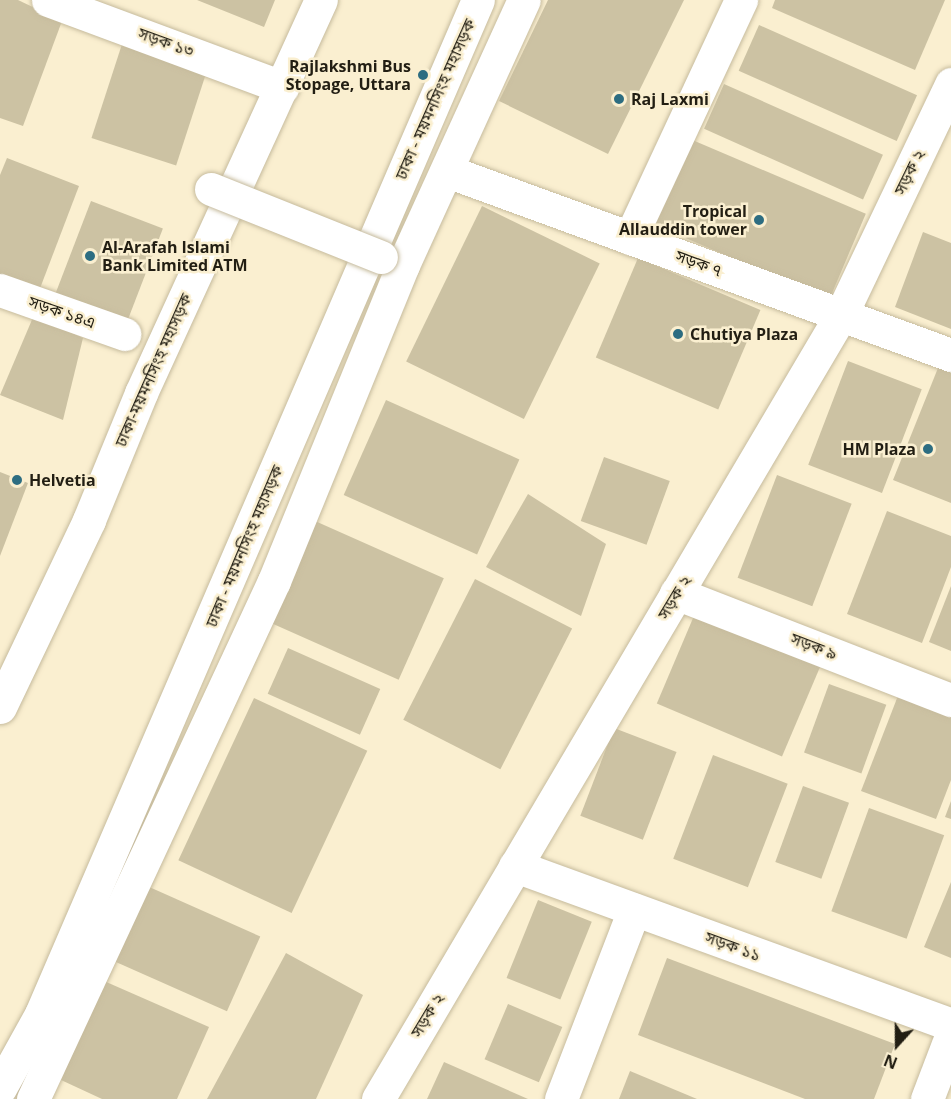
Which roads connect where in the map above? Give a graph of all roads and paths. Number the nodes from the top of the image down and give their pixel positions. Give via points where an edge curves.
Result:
1 (48, 0) edge
2 (321, 0) edge
3 (478, 0) edge
4 (524, 0) edge
5 (741, 0) edge
6 (951, 84) edge
7 (282, 87) junction
8 (447, 171) junction
9 (211, 189) dead end
10 (630, 238) junction
11 (381, 257) dead end
12 (0, 290) edge
13 (841, 315) junction
14 (124, 334) dead end
15 (951, 355) edge
16 (676, 593) junction
17 (951, 700) edge
18 (0, 707) edge
19 (515, 866) junction
20 (634, 910) junction
21 (951, 1025) edge
22 (951, 1036) edge
23 (0, 1088) edge
24 (33, 1099) edge
25 (378, 1099) edge
26 (561, 1099) edge
27 (927, 1099) edge

1 - 7 main road, সড়ক ১৩
2 - 7 main road, ঢাকা-ময়মনসিংহ মহাসড়ক
3 - 23 main road, ঢাকা - ময়মনসিংহ মহাসড়ক via 41,1014
4 - 8 main road
5 - 10 main road
6 - 13 main road, সড়ক ২
7 - 18 main road, ঢাকা-ময়মনসিংহ মহাসড়ক via 141,393 89,520
8 - 10 main road, সড়ক ৭
8 - 24 main road via 403,265 274,581
9 - 11 main road, bridge
10 - 13 main road, সড়ক ৭
12 - 14 main road, সড়ক ১৪এ
13 - 15 main road, সড়ক ৭
13 - 16 main road, সড়ক ২
16 - 17 main road, সড়ক ৯
16 - 19 main road, সড়ক ২
19 - 20 main road, সড়ক ১১
19 - 25 main road, সড়ক ২
20 - 21 main road, সড়ক ১১
20 - 26 main road
22 - 27 main road

